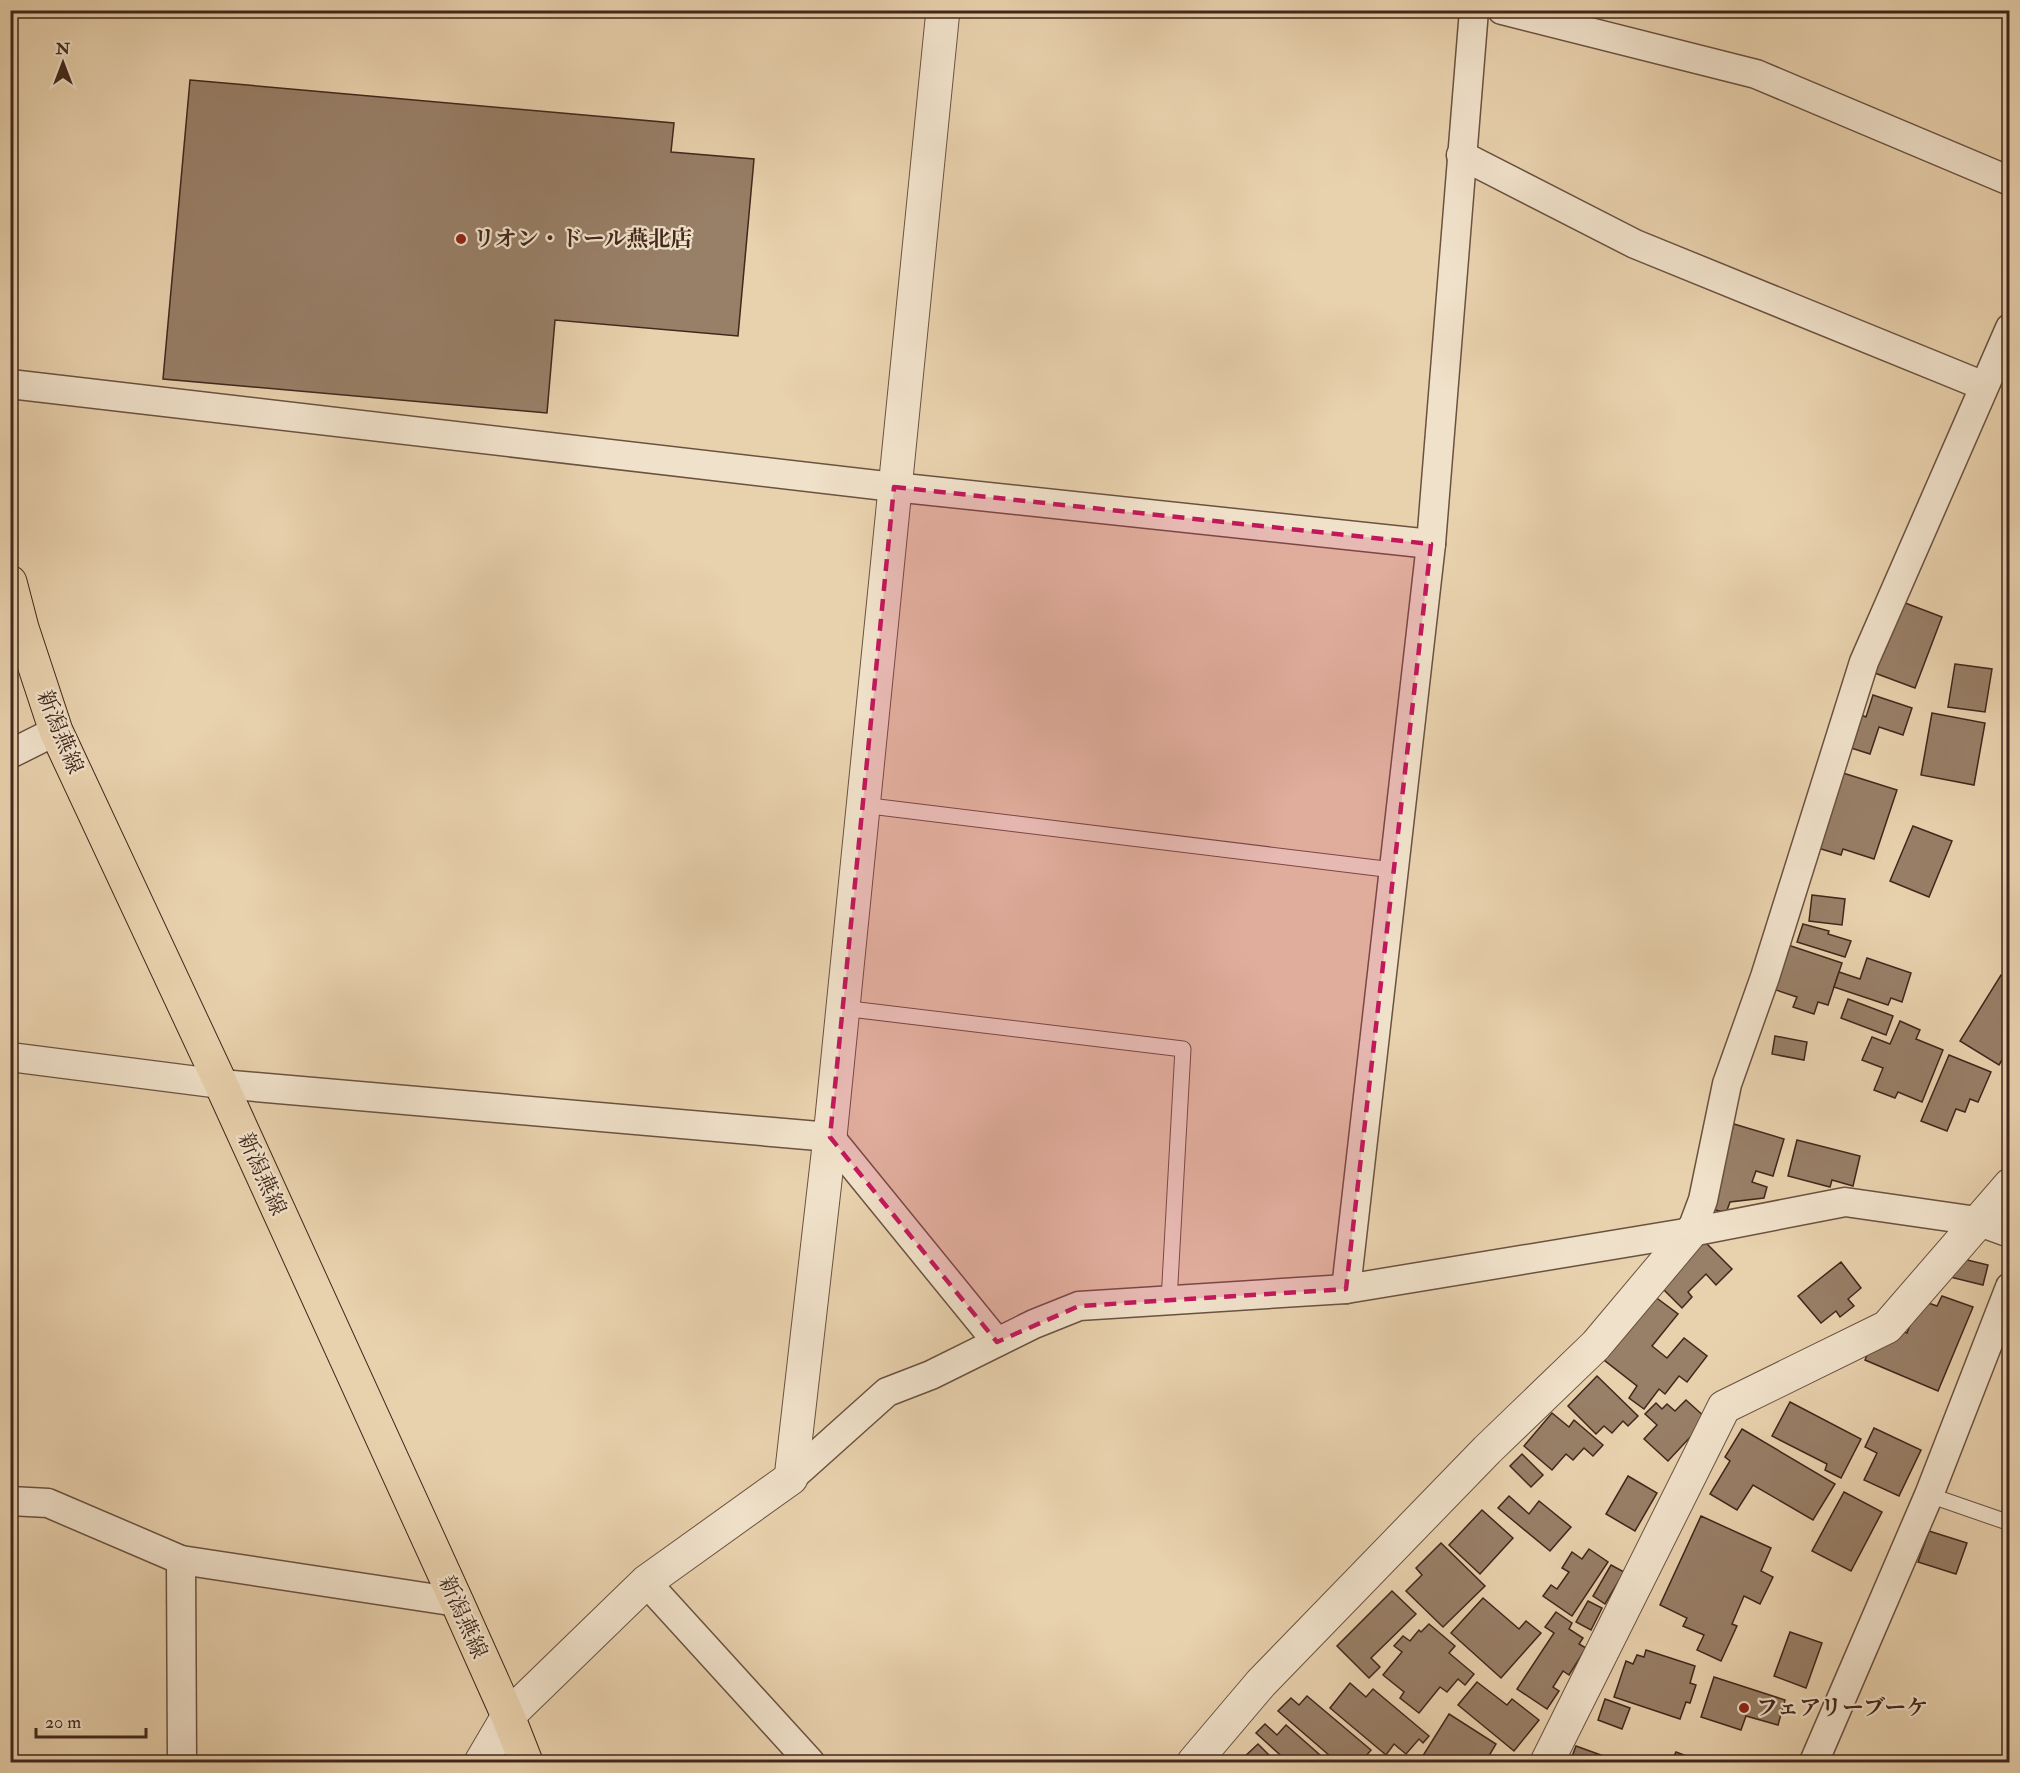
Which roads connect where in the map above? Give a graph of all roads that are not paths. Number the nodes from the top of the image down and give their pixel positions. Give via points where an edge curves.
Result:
1 (943, 10) edge
2 (1474, 10) edge
3 (1502, 10) edge
4 (1461, 155) junction
5 (2010, 181) edge
6 (2010, 328) edge
7 (10, 384) edge
8 (1984, 386) junction
9 (894, 487) junction
10 (1431, 544) junction
11 (10, 582) edge
12 (56, 731) junction
13 (10, 754) edge
14 (862, 805) junction
15 (1393, 870) junction
16 (842, 1008) junction
17 (10, 1057) edge
18 (221, 1084) junction
19 (830, 1137) junction
20 (2010, 1185) edge
21 (1977, 1221) junction
22 (1690, 1232) junction
23 (2010, 1233) edge
24 (2010, 1287) edge
25 (1346, 1289) junction
26 (1169, 1301) junction
27 (997, 1342) junction
28 (791, 1478) junction
29 (1929, 1495) junction
30 (10, 1501) edge
31 (2010, 1523) edge
32 (181, 1560) junction
33 (646, 1582) junction
34 (457, 1602) junction
35 (508, 1716) junction
36 (182, 1762) edge
37 (481, 1762) edge
38 (526, 1762) edge
39 (810, 1762) edge
40 (1194, 1762) edge
41 (1547, 1762) edge
42 (1814, 1762) edge

1 - 9 street
2 - 4 street
3 - 5 street via 1756,74
4 - 8 street via 1635,244
4 - 10 street
6 - 8 street
7 - 9 street
8 - 22 street via 1864,662 1765,977 1727,1084 1703,1200
9 - 10 street
9 - 14 street
10 - 15 street
11 - 12 main road, 新潟燕線
12 - 13 street
12 - 18 main road, 新潟燕線
14 - 15 lane
14 - 16 street
15 - 25 street
16 - 19 street
16 - 26 lane via 1183,1049
17 - 18 street
18 - 19 street
18 - 34 main road, 新潟燕線
19 - 27 street
19 - 28 street
20 - 21 street
21 - 22 street via 1845,1202
21 - 23 street
21 - 41 street via 1887,1327 1724,1407
22 - 25 street
22 - 40 street via 1596,1346 1487,1450 1261,1683
24 - 29 street
25 - 26 street
26 - 27 street via 1079,1306
27 - 28 street via 887,1392
28 - 33 street
29 - 31 lane
29 - 42 street
30 - 32 street via 48,1503
32 - 34 street
32 - 36 street
33 - 35 street
33 - 39 street
34 - 35 main road, 新潟燕線
35 - 37 street
35 - 38 main road, 新潟燕線

